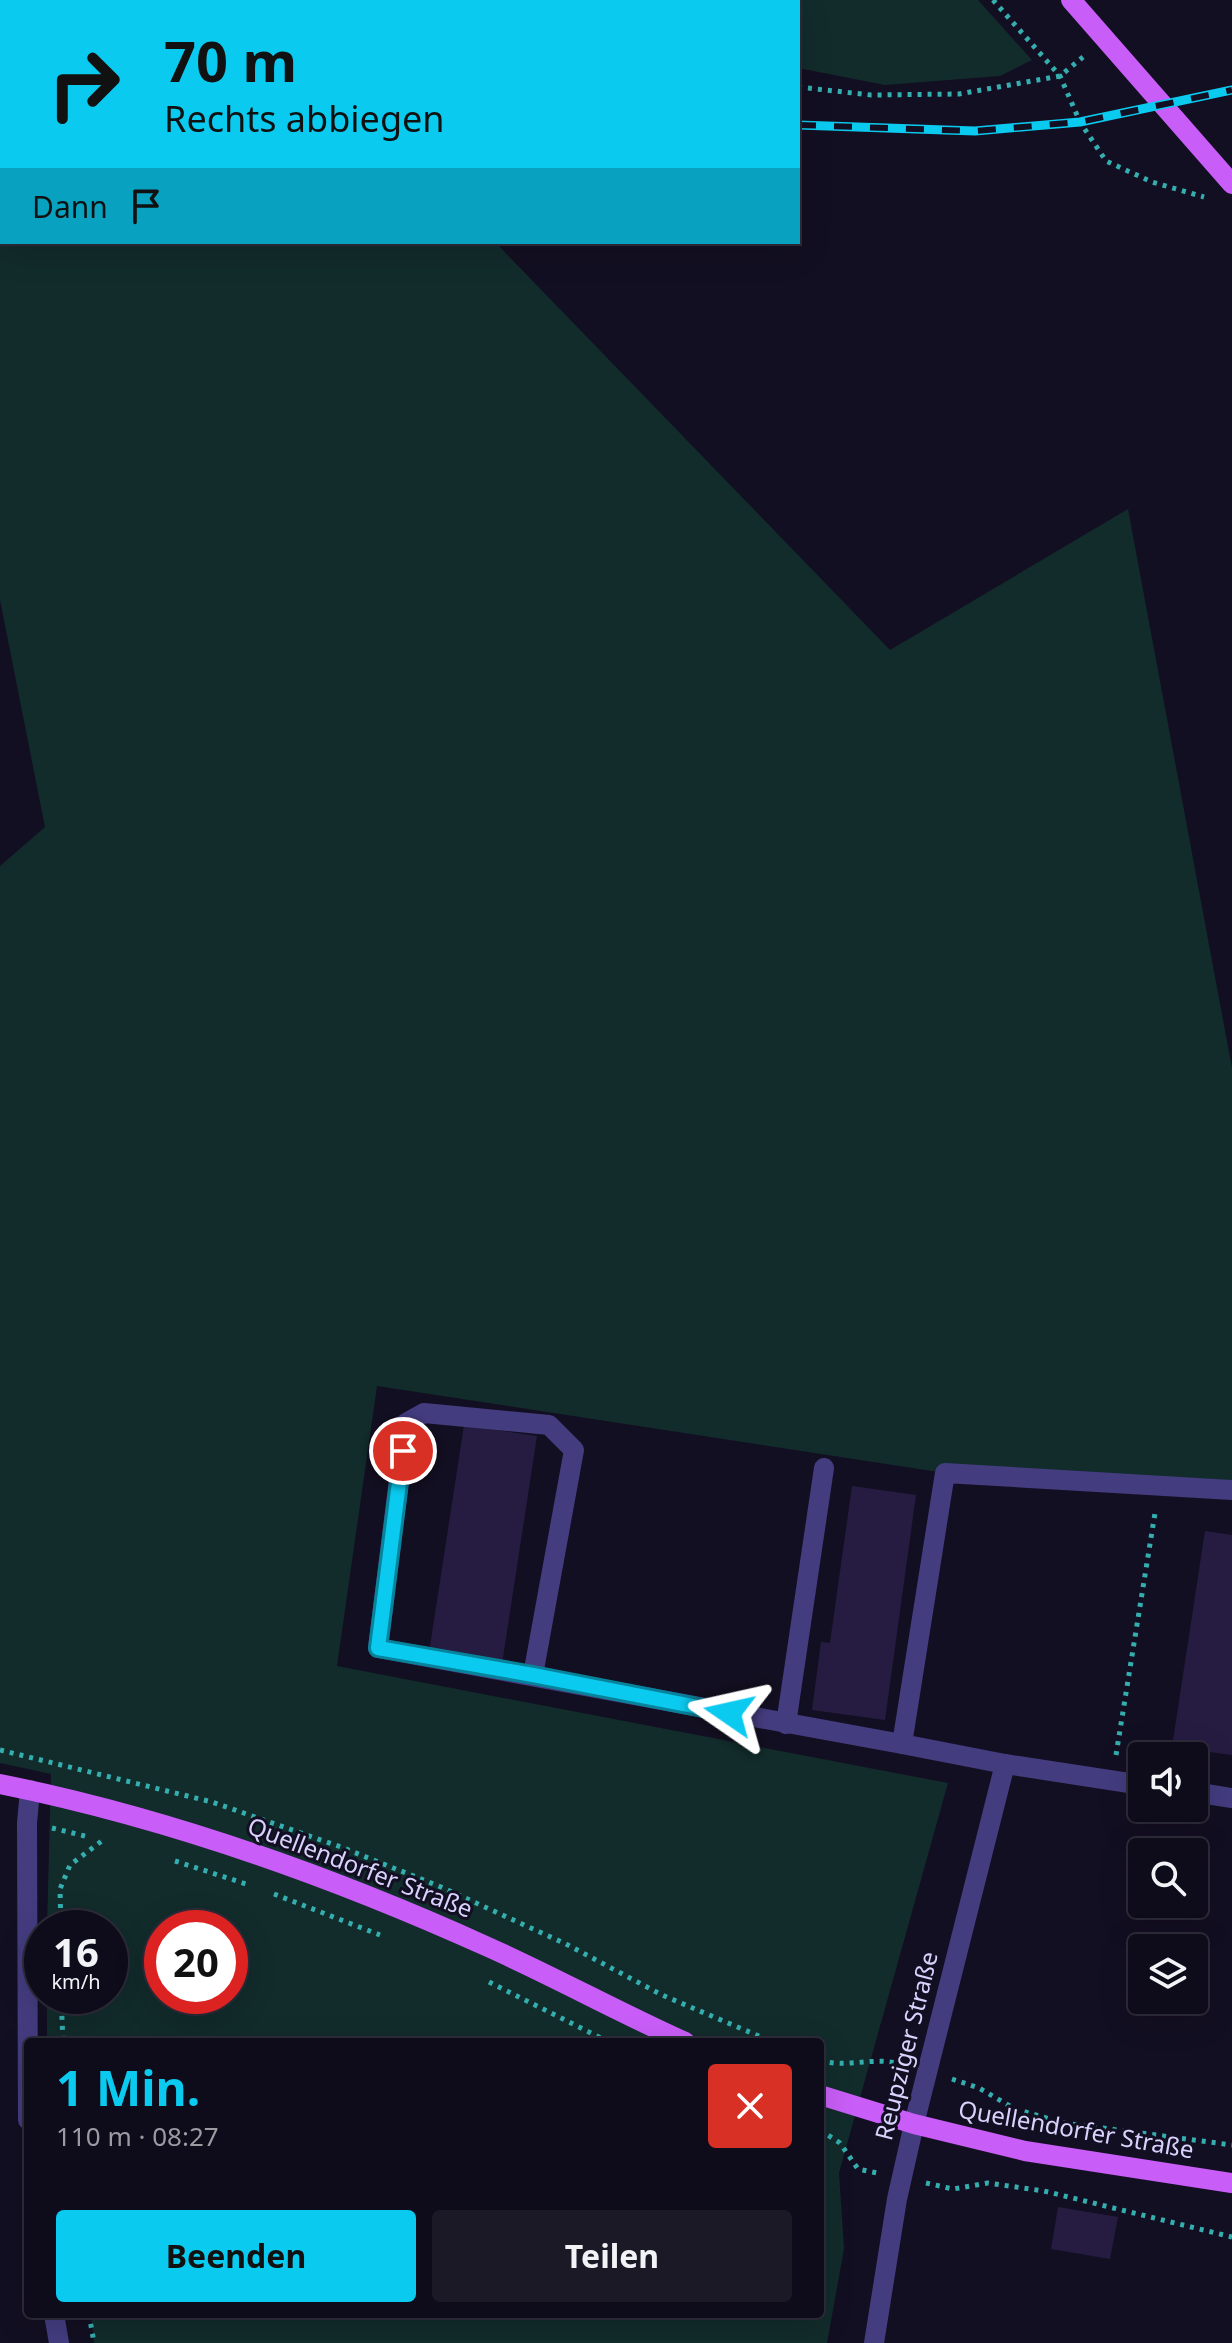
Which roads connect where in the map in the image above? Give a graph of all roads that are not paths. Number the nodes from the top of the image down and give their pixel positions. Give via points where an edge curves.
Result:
1 (1071, 0) edge
2 (1227, 183) edge
3 (824, 1468) dead end
4 (1232, 1490) edge
5 (533, 1675) junction
6 (786, 1724) junction
7 (902, 1744) junction
8 (1005, 1764) junction
9 (1128, 1783) edge
10 (0, 1784) edge
11 (30, 1790) junction
12 (1208, 1794) edge
13 (1232, 1798) edge
14 (28, 2038) edge
15 (677, 2038) edge
16 (824, 2096) edge
17 (914, 2124) junction
18 (1232, 2183) edge
19 (55, 2318) edge
20 (59, 2343) edge
21 (874, 2343) edge

1 - 2 main road
3 - 6 street
4 - 7 street via 945,1473
5 - 5 street via 378,1648 406,1423 424,1413 549,1425 574,1450
5 - 6 street
6 - 7 street
7 - 8 street
8 - 9 street
8 - 17 street, Reupziger Straße
10 - 11 main road, Quellendorfer Straße
11 - 14 street
11 - 15 main road, Quellendorfer Straße via 187,1831 327,1879 488,1947
12 - 13 street
16 - 17 main road, Quellendorfer Straße
17 - 18 main road, Quellendorfer Straße via 1025,2151
17 - 21 street, Reupziger Straße
19 - 20 street

